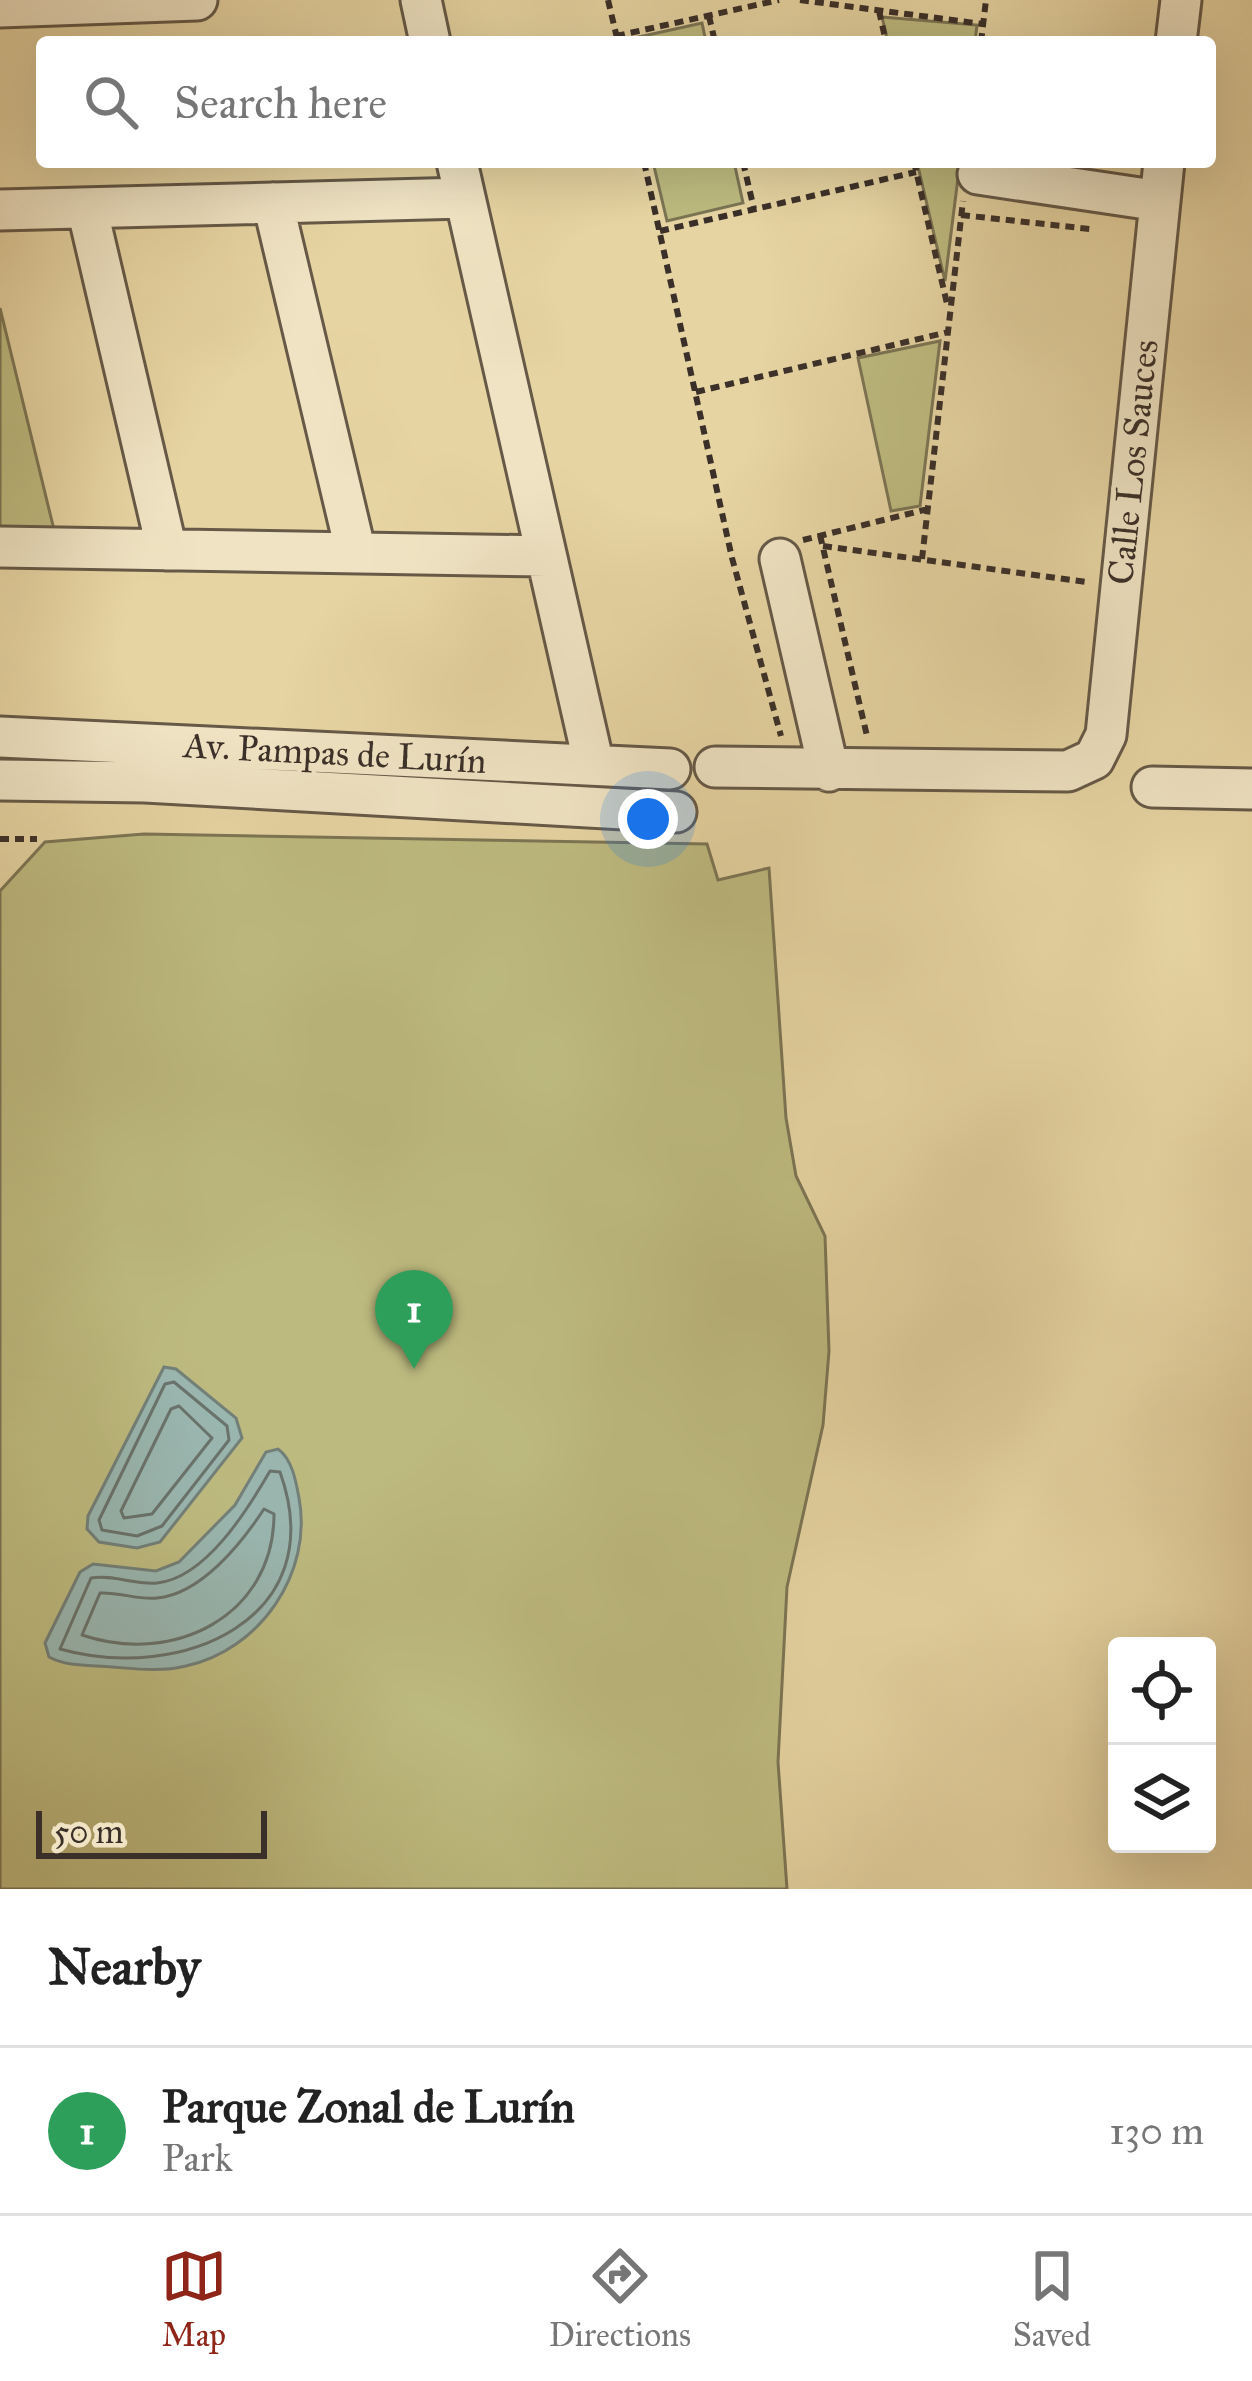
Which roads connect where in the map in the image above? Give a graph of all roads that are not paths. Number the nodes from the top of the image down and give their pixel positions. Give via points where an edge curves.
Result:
1 (197, 0) edge
2 (421, 0) edge
3 (1181, 0) edge
4 (0, 7) edge
5 (429, 36) edge
6 (1178, 36) edge
7 (461, 180) edge
8 (1162, 182) edge
9 (971, 186) road end
10 (273, 203) junction
11 (87, 208) junction
12 (0, 210) edge
13 (0, 547) edge
14 (167, 550) junction
15 (777, 551) road end
16 (356, 553) junction
17 (546, 556) junction
18 (0, 736) edge
19 (594, 765) junction
20 (715, 767) dead end
21 (670, 769) dead end
22 (829, 771) junction
23 (0, 780) edge
24 (1152, 787) dead end
25 (1252, 789) edge
26 (676, 812) dead end

1 - 4 street
2 - 5 street
3 - 6 street
7 - 10 street
7 - 17 street
8 - 9 street
8 - 22 street, Calle Los Sauces via 1106,735 1094,759 1068,771
10 - 11 street
10 - 16 street
11 - 12 street
11 - 14 street
13 - 14 street
14 - 16 street
15 - 22 street
16 - 17 street
17 - 19 street
18 - 19 street, Av. Pampas de Lurín
19 - 21 street, Av. Pampas de Lurín
20 - 22 street
23 - 26 street
24 - 25 street

